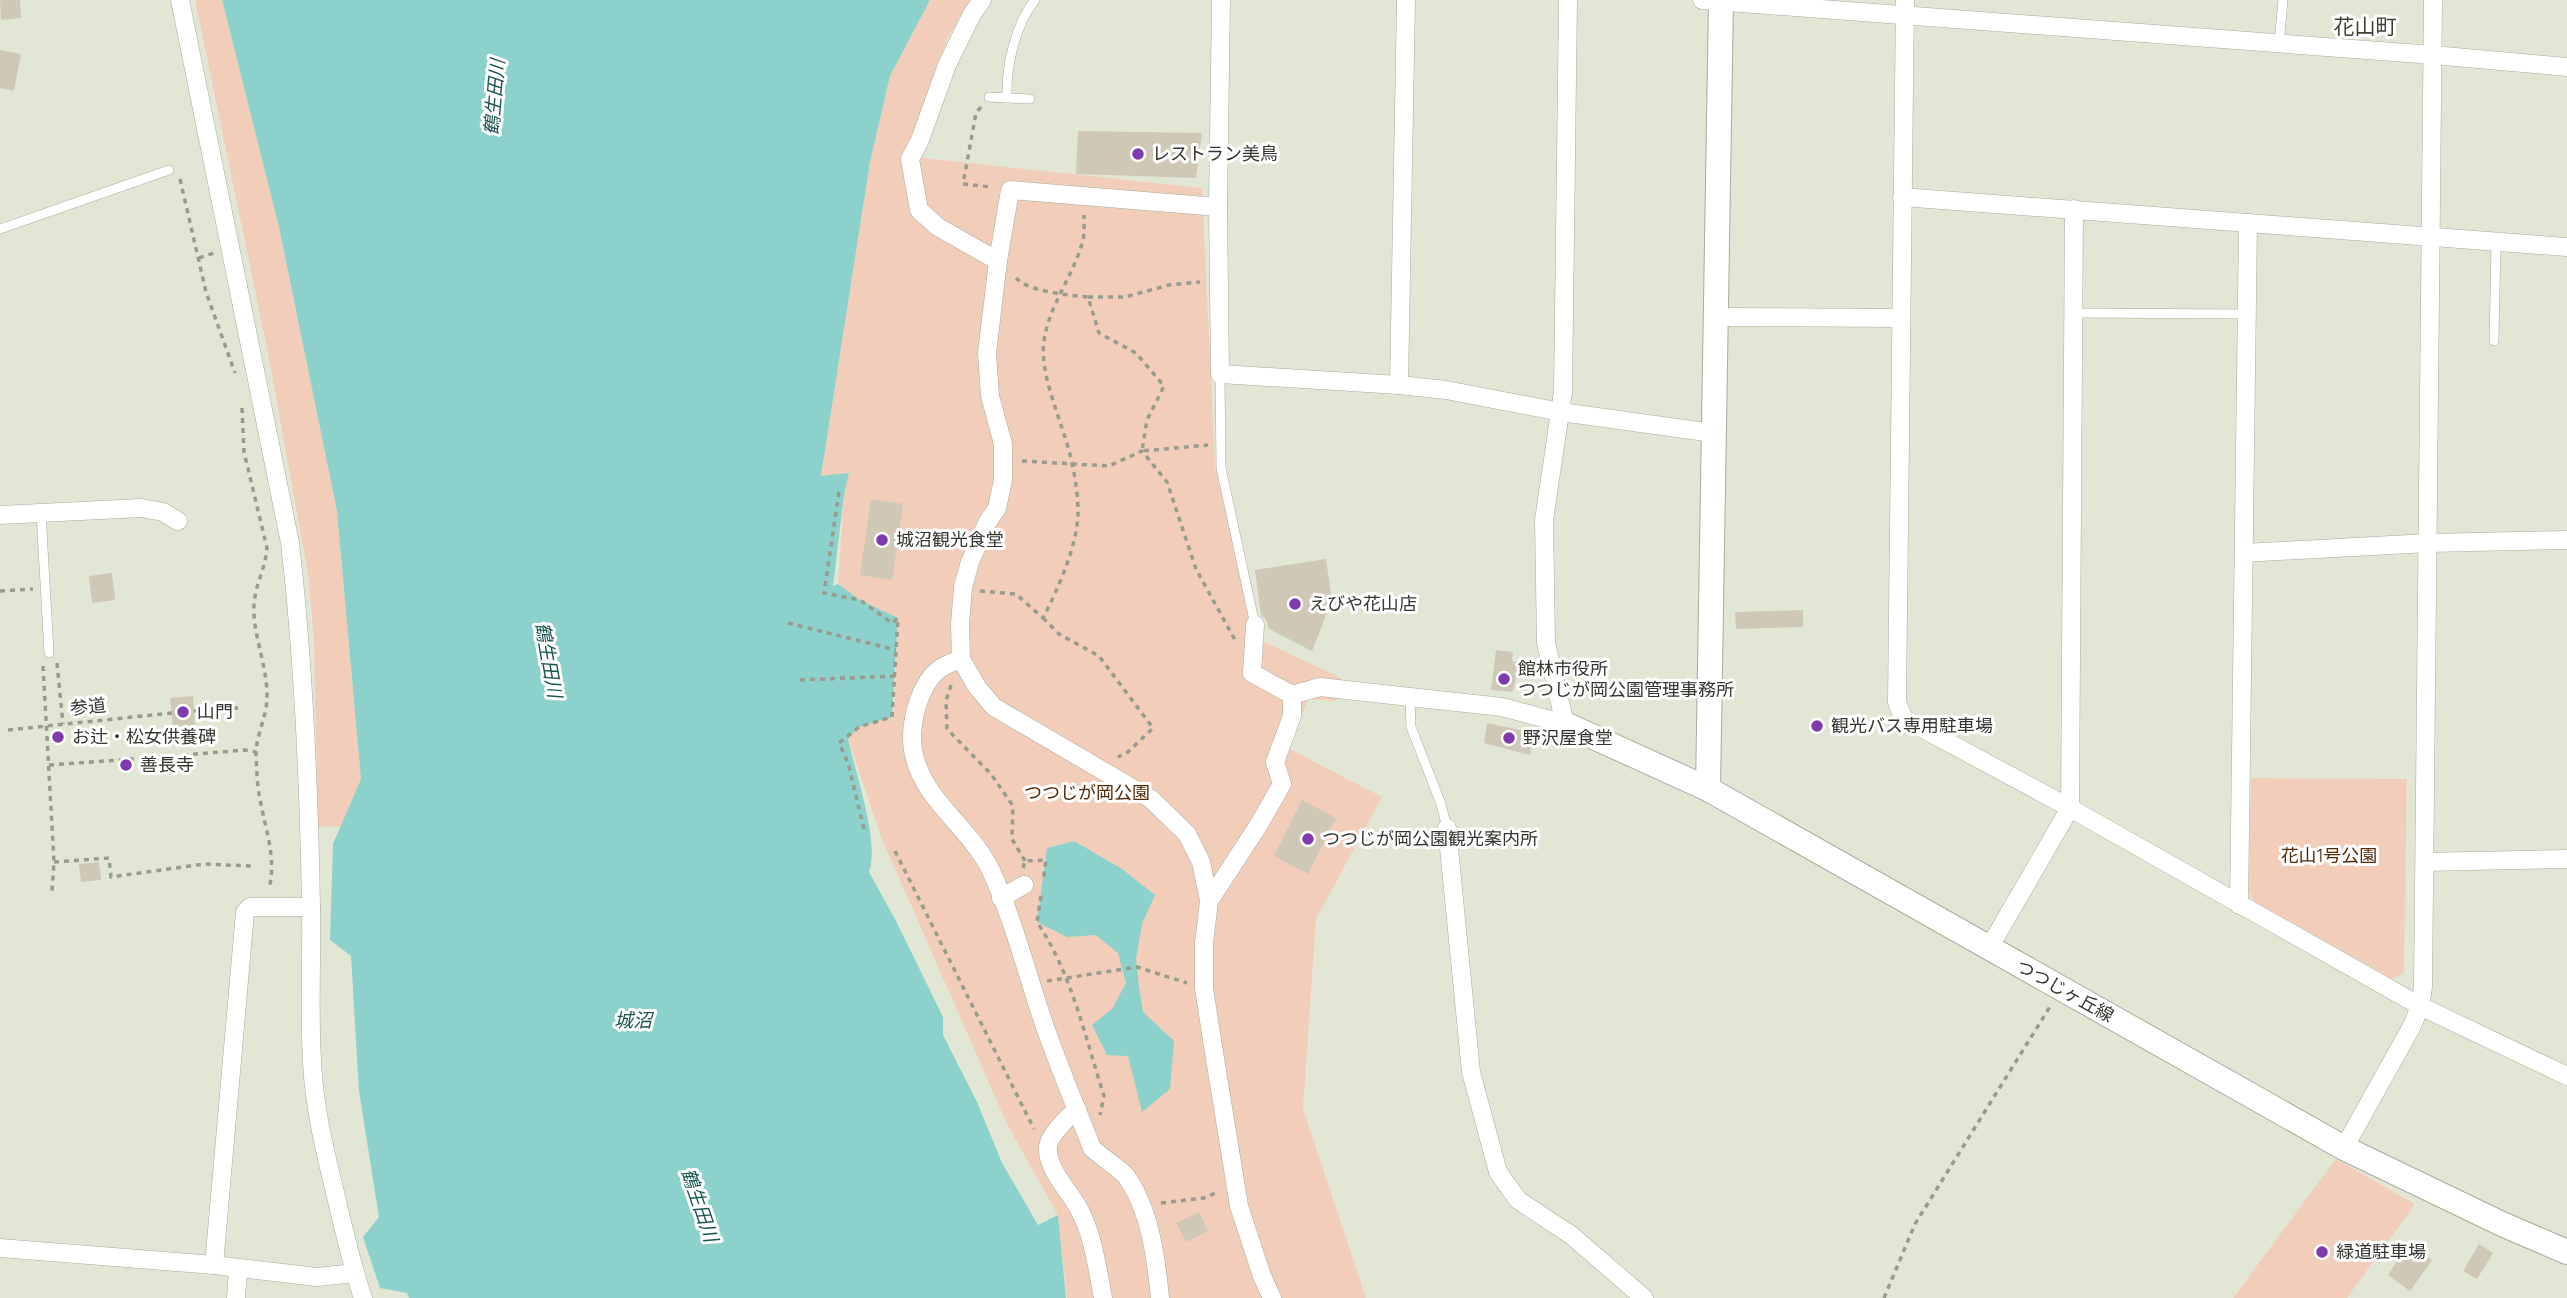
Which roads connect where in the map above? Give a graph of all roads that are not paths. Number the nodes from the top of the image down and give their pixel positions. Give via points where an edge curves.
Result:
1 (180, 0) edge
2 (982, 0) edge
3 (1035, 0) edge
4 (1221, 0) edge
5 (1406, 0) edge
6 (1568, 0) edge
7 (1714, 0) edge
8 (2283, 0) edge
9 (2433, 0) edge
10 (1905, 8) edge
11 (2279, 43) junction
12 (2433, 54) junction
13 (2567, 67) edge
14 (989, 97) road end
15 (1007, 98) junction
16 (1030, 99) dead end
17 (169, 170) road end
18 (1902, 197) junction
19 (1218, 207) junction
20 (2074, 209) junction
21 (2248, 223) junction
22 (0, 229) edge
23 (2429, 238) junction
24 (2496, 243) junction
25 (2567, 247) edge
26 (998, 261) junction
27 (2074, 313) junction
28 (2246, 314) junction
29 (1716, 317) junction
30 (1900, 318) junction
31 (2494, 341) dead end
32 (1220, 374) junction
33 (1399, 385) junction
34 (1561, 412) junction
35 (1713, 433) junction
36 (41, 513) junction
37 (0, 516) edge
38 (178, 521) dead end
39 (2567, 540) edge
40 (2428, 543) junction
41 (2244, 553) junction
42 (1255, 625) joint
43 (49, 653) road end
44 (961, 659) junction
45 (1292, 695) junction
46 (1410, 697) junction
47 (1565, 724) junction
48 (1708, 789) junction
49 (2070, 808) junction
50 (1447, 828) joint
51 (2567, 859) edge
52 (2425, 862) junction
53 (1033, 884) road end
54 (1001, 898) junction
55 (1209, 901) junction
56 (2239, 905) junction
57 (311, 906) junction
58 (1989, 948) junction
59 (2420, 1006) junction
60 (2567, 1076) edge
61 (1077, 1109) junction
62 (2344, 1148) junction
63 (0, 1248) edge
64 (2567, 1252) edge
65 (214, 1265) junction
66 (239, 1270) junction
67 (355, 1273) junction
68 (236, 1298) edge
69 (363, 1298) edge
70 (1103, 1298) edge
71 (1160, 1298) edge
72 (1272, 1298) edge
73 (1644, 1298) edge

1 - 57 street via 290,543 300,628
2 - 26 street via 947,65 910,159 919,210 938,227
3 - 15 lane via 1024,17 1011,61
4 - 19 street
5 - 33 street
6 - 34 street
7 - 10 street
7 - 29 main road
8 - 11 lane
9 - 12 street
10 - 11 street
10 - 18 street
11 - 12 street
12 - 13 street
12 - 23 street
14 - 15 lane
15 - 16 lane
17 - 22 lane
18 - 20 street
18 - 30 street
19 - 26 street via 1010,190
19 - 32 street
20 - 21 street
20 - 27 street
21 - 23 street
21 - 28 street
23 - 24 street
23 - 40 street
24 - 25 street
24 - 31 lane
26 - 44 street via 988,366 1004,460 997,508 978,542 963,587
27 - 28 lane
27 - 49 street
28 - 41 street
29 - 30 street
29 - 35 main road
30 - 49 street via 1897,702 1903,718
32 - 33 street
32 - 42 lane via 1220,468
33 - 34 street
34 - 35 street
34 - 47 street via 1544,520 1546,643
35 - 48 main road
36 - 37 street
36 - 38 street via 141,509 163,512
36 - 43 lane
39 - 40 street
40 - 41 street
40 - 52 street
41 - 56 street
42 - 45 street via 1252,673
44 - 54 street via 939,669 922,692 914,716 913,749 927,788 973,841
44 - 55 street via 994,707 1151,799 1187,834 1201,862
45 - 46 street via 1320,687
45 - 55 street via 1292,716 1275,762 1282,784
46 - 47 street via 1502,707
46 - 50 lane via 1411,727
47 - 48 main road, つつじヶ丘線
48 - 58 main road, つつじヶ丘線
49 - 56 street
49 - 58 street
50 - 73 street via 1471,1072 1498,1172 1518,1200 1571,1235
51 - 52 street
52 - 59 street
53 - 54 street
54 - 61 street
55 - 72 street via 1204,988 1239,1206
56 - 59 street
57 - 65 street via 250,907 245,912
57 - 67 street via 315,1099
58 - 62 main road, つつじヶ丘線
59 - 60 street
59 - 62 street
61 - 70 street via 1049,1141 1047,1150 1090,1232
61 - 71 street via 1092,1148 1124,1174 1141,1205
62 - 64 main road, つつじヶ丘線
63 - 65 street
65 - 66 street
66 - 67 street via 317,1277
66 - 68 street
67 - 69 street

